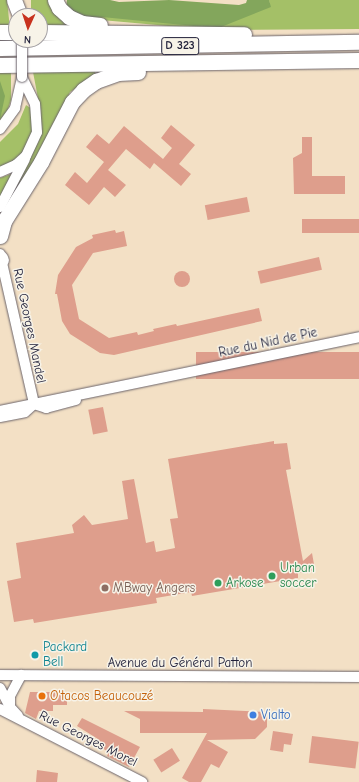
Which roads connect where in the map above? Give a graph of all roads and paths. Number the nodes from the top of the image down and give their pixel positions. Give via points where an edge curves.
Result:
1 (55, 0) edge
2 (48, 32) edge
3 (154, 33) junction
4 (359, 36) edge
5 (359, 42) edge
6 (0, 48) edge
7 (22, 48) edge
8 (359, 60) edge
9 (177, 62) junction
10 (0, 65) edge
11 (22, 77) junction
12 (0, 129) edge
13 (26, 156) junction
14 (0, 172) edge
15 (0, 207) edge
16 (0, 236) edge
17 (0, 257) edge
18 (359, 337) edge
19 (34, 404) junction
20 (0, 411) edge
21 (0, 416) edge
22 (0, 675) edge
23 (20, 675) junction
24 (359, 677) edge
25 (1, 694) edge
26 (5, 708) edge
27 (142, 782) edge

1 - 3 highway via 69,17 82,23
2 - 3 highway
3 - 4 highway
5 - 6 highway, D 323
7 - 11 street, bridge
8 - 9 highway, D 323
9 - 10 highway, D 323
9 - 16 highway via 148,71 118,73 96,81 83,90 64,115 41,162 4,221
11 - 12 street via 15,108
11 - 13 street via 37,113 37,132
13 - 14 street via 16,165
13 - 15 street
17 - 19 street, Rue Georges Mandel
18 - 19 street, Rue du Nid de Pie via 183,374 56,406 46,408
19 - 20 street, Rue du Nid de Pie
19 - 21 street via 25,412
22 - 23 street, Avenue du Général Patton
23 - 24 street, Avenue du Général Patton
23 - 26 street
25 - 26 street, Rue Georges Morel
26 - 27 street, Rue Georges Morel via 22,720

